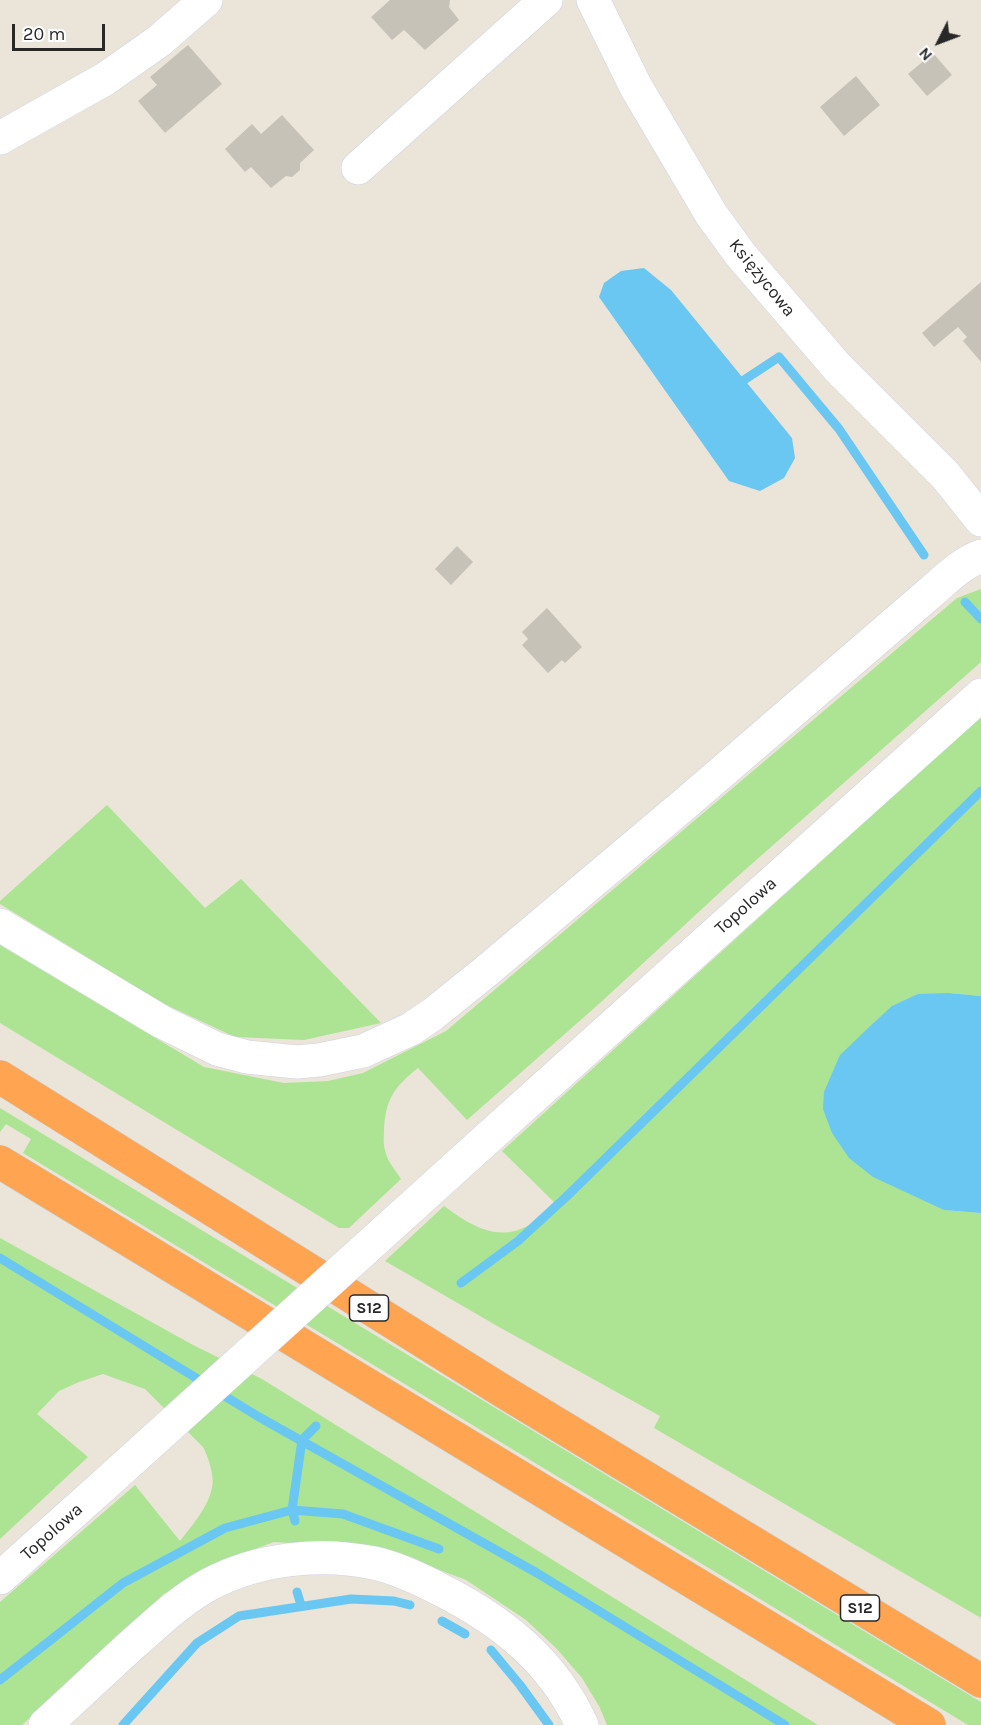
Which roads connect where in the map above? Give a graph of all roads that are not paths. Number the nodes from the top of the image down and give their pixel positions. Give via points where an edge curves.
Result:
1 (206, 0) edge
2 (546, 0) edge
3 (593, 0) edge
4 (0, 138) edge
5 (358, 168) dead end
6 (981, 520) edge
7 (981, 556) edge
8 (981, 694) edge
9 (0, 925) edge
10 (0, 1077) edge
11 (0, 1162) edge
12 (0, 1578) edge
13 (981, 1681) edge
14 (45, 1725) edge
15 (582, 1725) edge
16 (929, 1725) edge

1 - 4 street via 159,41 105,79
2 - 5 street
3 - 6 street, Księżycowa via 636,87 711,214 740,254 838,368 946,476
7 - 9 street via 931,592 433,1014 363,1051 297,1062 217,1049 125,1001
8 - 12 street, Topolowa, bridge
10 - 13 highway, S12 via 501,1390
11 - 16 highway
14 - 15 street via 163,1617 198,1591 254,1567 321,1558 375,1564 469,1604 515,1636 539,1661 561,1686

